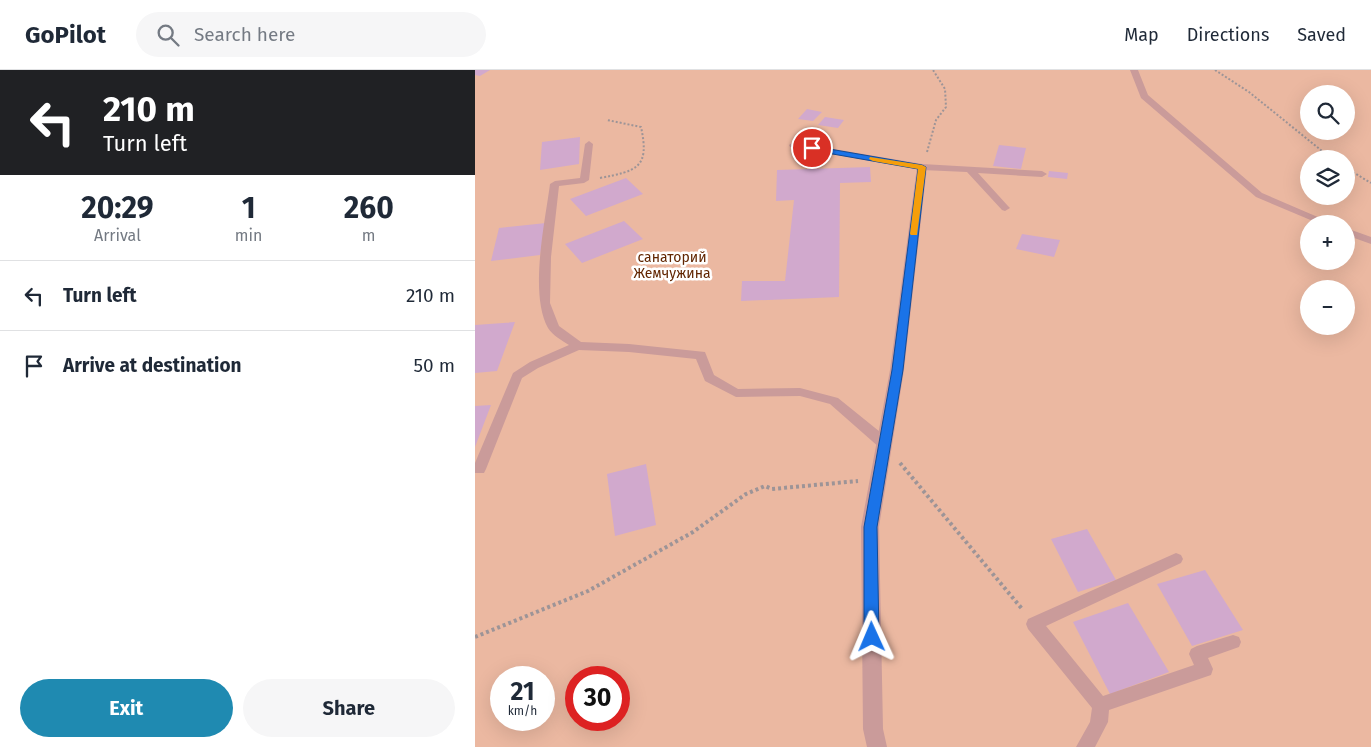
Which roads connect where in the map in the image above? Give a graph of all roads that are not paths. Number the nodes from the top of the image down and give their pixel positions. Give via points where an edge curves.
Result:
1 (1135, 70) edge
2 (589, 144) dead end
3 (793, 145) dead end
4 (922, 167) junction
5 (970, 170) junction
6 (1041, 174) dead end
7 (1005, 208) dead end
8 (1307, 215) edge
9 (1355, 235) edge
10 (1371, 241) edge
11 (578, 346) junction
12 (885, 444) junction
13 (479, 469) dead end
14 (1176, 559) dead end
15 (1233, 642) dead end
16 (1100, 705) junction
17 (877, 747) edge
18 (1085, 747) edge

1 - 8 lane via 1143,96 1259,195
2 - 11 lane via 584,180 555,184 546,257 545,303 554,328
3 - 4 lane
4 - 5 lane
4 - 12 street
5 - 6 lane
5 - 7 lane
9 - 10 lane
11 - 12 lane via 701,355 709,378 736,393 800,392 834,401
11 - 13 lane via 517,376
12 - 17 street via 870,527 873,729
14 - 16 lane via 1034,624
15 - 16 lane via 1197,654 1205,669
16 - 18 lane via 1099,727

